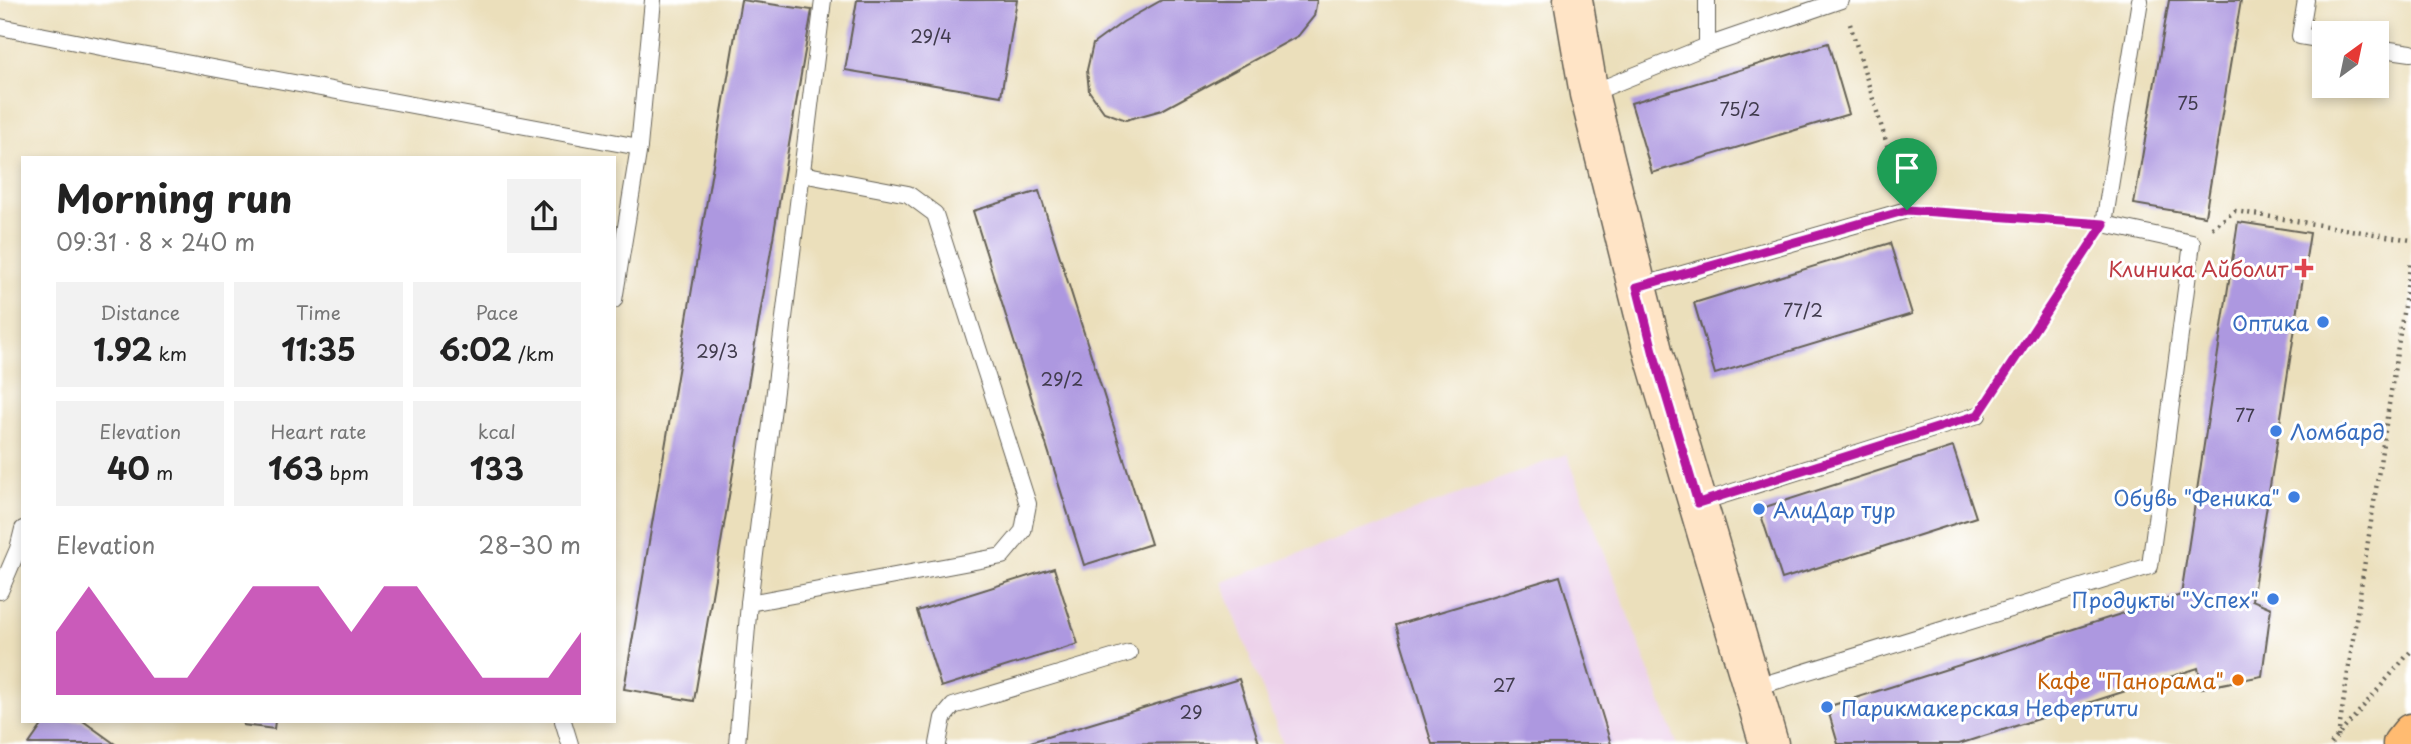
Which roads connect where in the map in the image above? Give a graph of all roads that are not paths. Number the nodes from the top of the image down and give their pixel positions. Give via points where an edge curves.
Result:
1 (653, 0) edge
2 (824, 0) edge
3 (1573, 0) edge
4 (1707, 0) edge
5 (2140, 0) edge
6 (2306, 0) edge
7 (1843, 7) edge
8 (0, 27) edge
9 (2312, 38) edge
10 (1707, 46) junction
11 (2389, 50) edge
12 (2411, 53) edge
13 (1589, 94) junction
14 (639, 147) junction
15 (802, 174) junction
16 (1907, 210) road end
17 (1637, 287) junction
18 (616, 288) edge
19 (1978, 415) road end
20 (1698, 503) junction
21 (21, 537) edge
22 (0, 591) edge
23 (749, 603) junction
24 (1129, 653) dead end
25 (1753, 688) junction
26 (563, 723) edge
27 (2411, 733) edge
28 (570, 744) edge
29 (737, 744) edge
30 (938, 744) edge
31 (1769, 744) edge
32 (2402, 744) edge

1 - 14 lane
2 - 15 lane
3 - 13 main road
4 - 10 lane
5 - 25 lane via 2104,224 2192,243 2150,566
6 - 9 lane via 2300,36
7 - 10 lane
8 - 14 lane
10 - 13 lane
11 - 12 lane
13 - 17 main road
14 - 18 lane
15 - 23 lane
15 - 23 lane via 908,194 936,214 1028,504 1023,531 1003,556
16 - 17 lane
17 - 20 main road
19 - 20 lane
20 - 25 main road
21 - 22 lane
23 - 29 lane
24 - 30 lane via 953,706 943,718
25 - 31 main road
26 - 28 lane
27 - 32 main road

